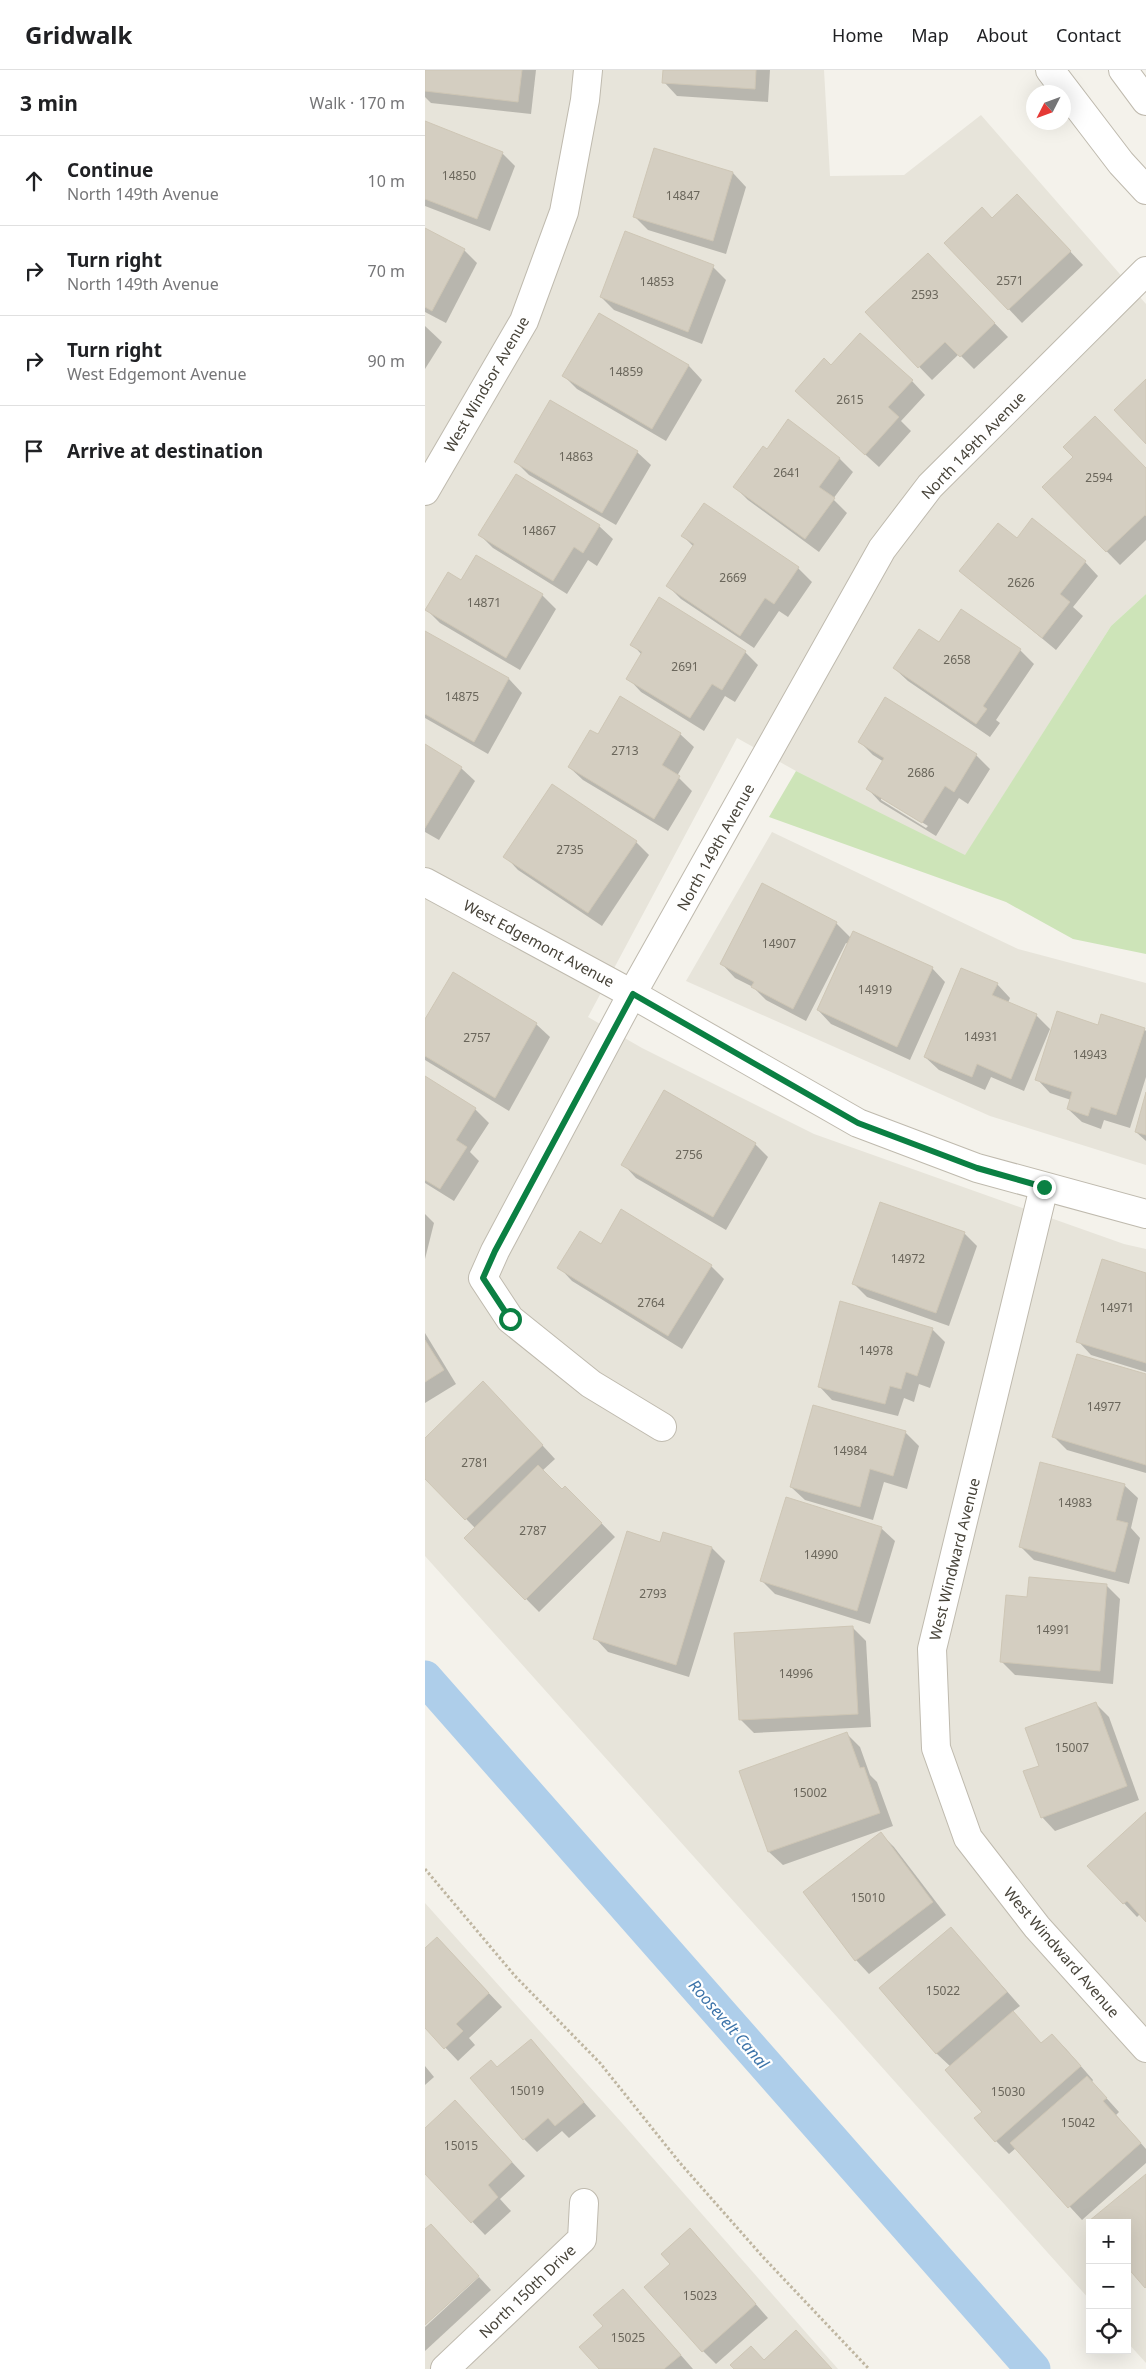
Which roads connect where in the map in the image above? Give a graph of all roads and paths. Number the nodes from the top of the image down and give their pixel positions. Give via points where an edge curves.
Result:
1 (588, 70) edge
2 (1050, 70) edge
3 (1123, 70) edge
4 (1146, 101) edge
5 (1146, 190) edge
6 (1146, 271) edge
7 (425, 491) edge
8 (425, 882) edge
9 (633, 994) junction
10 (1044, 1187) junction
11 (1146, 1214) edge
12 (662, 1427) dead end
13 (425, 1869) edge
14 (1146, 2048) edge
15 (585, 2203) dead end
16 (445, 2369) edge
17 (869, 2369) edge

1 - 7 street, West Windsor Avenue via 564,212 524,320
2 - 5 street via 1121,163
3 - 4 street
6 - 9 street, North 149th Avenue via 930,486 882,549
8 - 9 street, West Edgemont Avenue
9 - 10 street, West Edgemont Avenue via 858,1123 977,1168
9 - 12 street, North 149th Avenue via 483,1278 510,1319 591,1384
10 - 11 street, West Edgemont Avenue
10 - 14 street, West Windward Avenue via 932,1649 936,1748 968,1838 1037,1927
13 - 17 path via 515,1976 600,2063 763,2257
15 - 16 street, North 150th Drive via 582,2239

